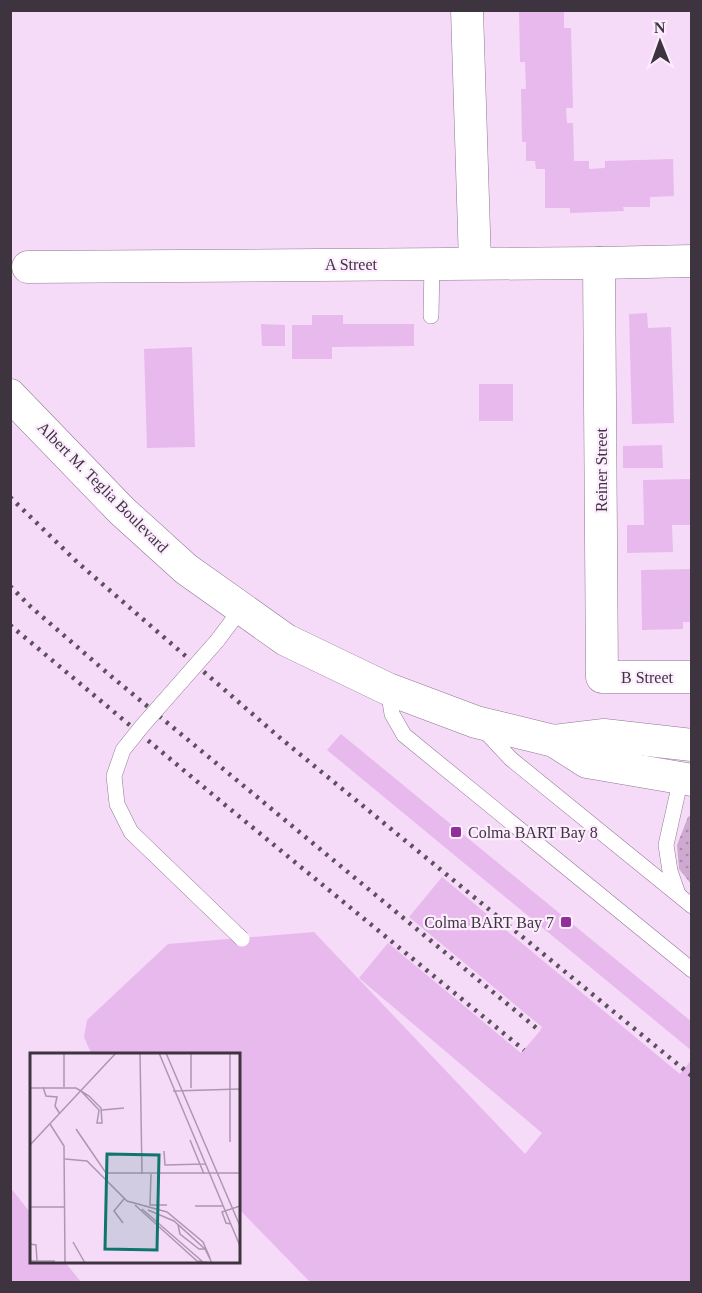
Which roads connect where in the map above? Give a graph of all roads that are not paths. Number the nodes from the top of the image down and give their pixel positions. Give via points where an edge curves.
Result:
1 (467, 10) edge
2 (692, 261) edge
3 (432, 263) junction
4 (475, 263) junction
5 (599, 263) junction
6 (19, 265) edge
7 (431, 316) dead end
8 (10, 395) edge
9 (241, 609) junction
10 (692, 677) edge
11 (602, 678) joint
12 (388, 689) junction
13 (477, 722) junction
14 (554, 741) junction
15 (692, 746) edge
16 (686, 779) edge
17 (686, 901) edge
18 (242, 939) dead end
19 (692, 970) edge

1 - 4 street
2 - 5 street, A Street
3 - 4 street, A Street
3 - 6 street, A Street
3 - 7 lane
4 - 5 street, A Street
5 - 11 street, Reiner Street
8 - 9 street, Albert M. Teglia Boulevard via 122,511 186,569
9 - 12 street, Albert M. Teglia Boulevard via 286,640
9 - 18 lane, bridge via 123,750 114,776 117,804 131,832
10 - 11 street, B Street
12 - 13 street, Albert M. Teglia Boulevard
12 - 19 lane via 392,714 404,735
13 - 14 street, Albert M. Teglia Boulevard
13 - 17 lane via 511,759
14 - 15 street, Albert M. Teglia Boulevard via 604,735
14 - 16 street, Albert M. Teglia Boulevard via 587,762
16 - 17 lane via 666,845 670,871

